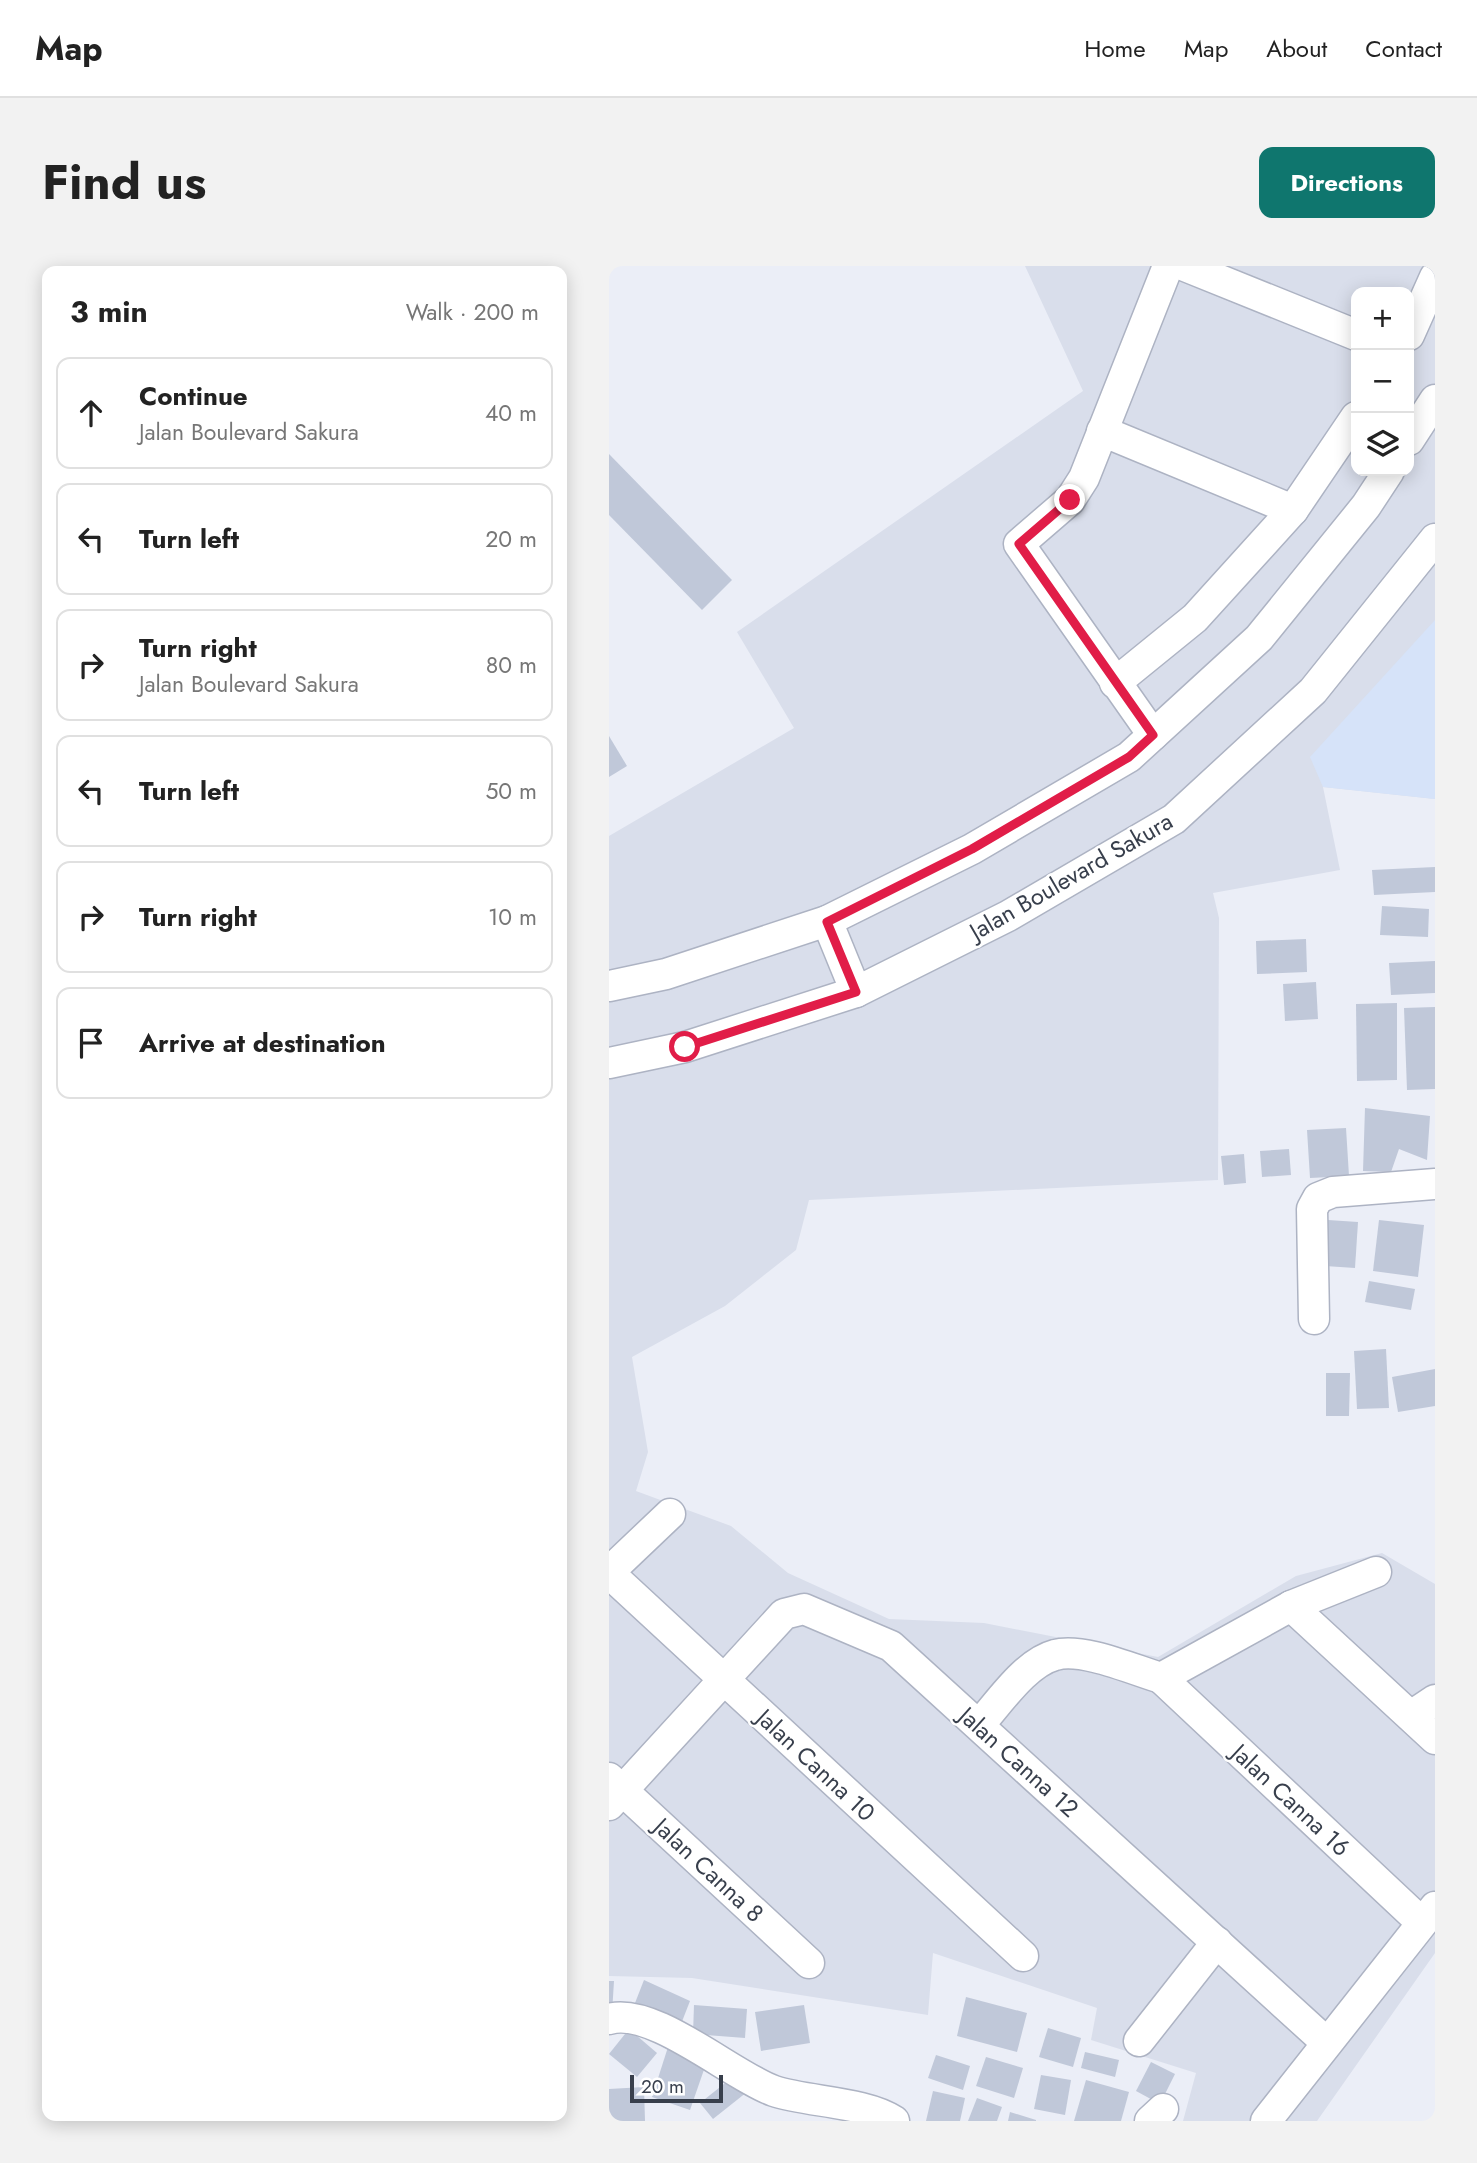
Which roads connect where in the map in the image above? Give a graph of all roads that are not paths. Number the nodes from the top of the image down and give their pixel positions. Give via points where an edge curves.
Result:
1 (1168, 266) edge
2 (1185, 266) edge
3 (1435, 277) edge
4 (1414, 324) edge
5 (1351, 333) edge
6 (1435, 400) edge
7 (1351, 424) edge
8 (1102, 431) junction
9 (1414, 432) edge
10 (1386, 476) edge
11 (1293, 510) junction
12 (1435, 539) edge
13 (1115, 683) junction
14 (1153, 735) junction
15 (827, 922) junction
16 (609, 986) edge
17 (856, 992) junction
18 (609, 1063) edge
19 (1435, 1184) edge
20 (1314, 1319) dead end
21 (670, 1514) dead end
22 (609, 1573) edge
23 (1376, 1573) dead end
24 (1291, 1606) junction
25 (1161, 1678) junction
26 (724, 1680) junction
27 (1423, 1708) edge
28 (979, 1725) junction
29 (1435, 1739) edge
30 (613, 1791) edge
31 (1428, 1914) edge
32 (1217, 1942) junction
33 (1023, 1956) dead end
34 (809, 1962) dead end
35 (609, 2019) edge
36 (1139, 2041) dead end
37 (1327, 2043) junction
38 (894, 2121) edge
39 (1266, 2121) edge

1 - 8 street
2 - 5 street
3 - 4 street
6 - 9 street
7 - 11 street
8 - 11 street
8 - 13 street via 1070,500 1019,544
10 - 14 street via 1259,638
11 - 13 street via 1195,618
12 - 17 street, Jalan Boulevard Sakura via 1313,691 1174,819 1008,916
13 - 14 street
14 - 15 street via 1129,757 972,849
15 - 16 street via 666,974
15 - 17 street
17 - 18 street, Jalan Boulevard Sakura via 685,1047
19 - 20 street via 1333,1192 1318,1198 1312,1209
21 - 22 street
22 - 26 street, Jalan Canna 10
23 - 24 street
24 - 25 street
24 - 27 street
25 - 28 street via 1085,1655 1055,1655 1031,1669
25 - 31 street, Jalan Canna 16
26 - 28 street, Jalan Canna 12 via 784,1614 804,1609 891,1646
26 - 30 street
26 - 33 street, Jalan Canna 10
27 - 29 street
28 - 32 street, Jalan Canna 12
30 - 34 street, Jalan Canna 8
31 - 37 street
32 - 36 street
32 - 37 street, Jalan Canna 12
35 - 38 street via 655,2025 774,2091
37 - 39 street

